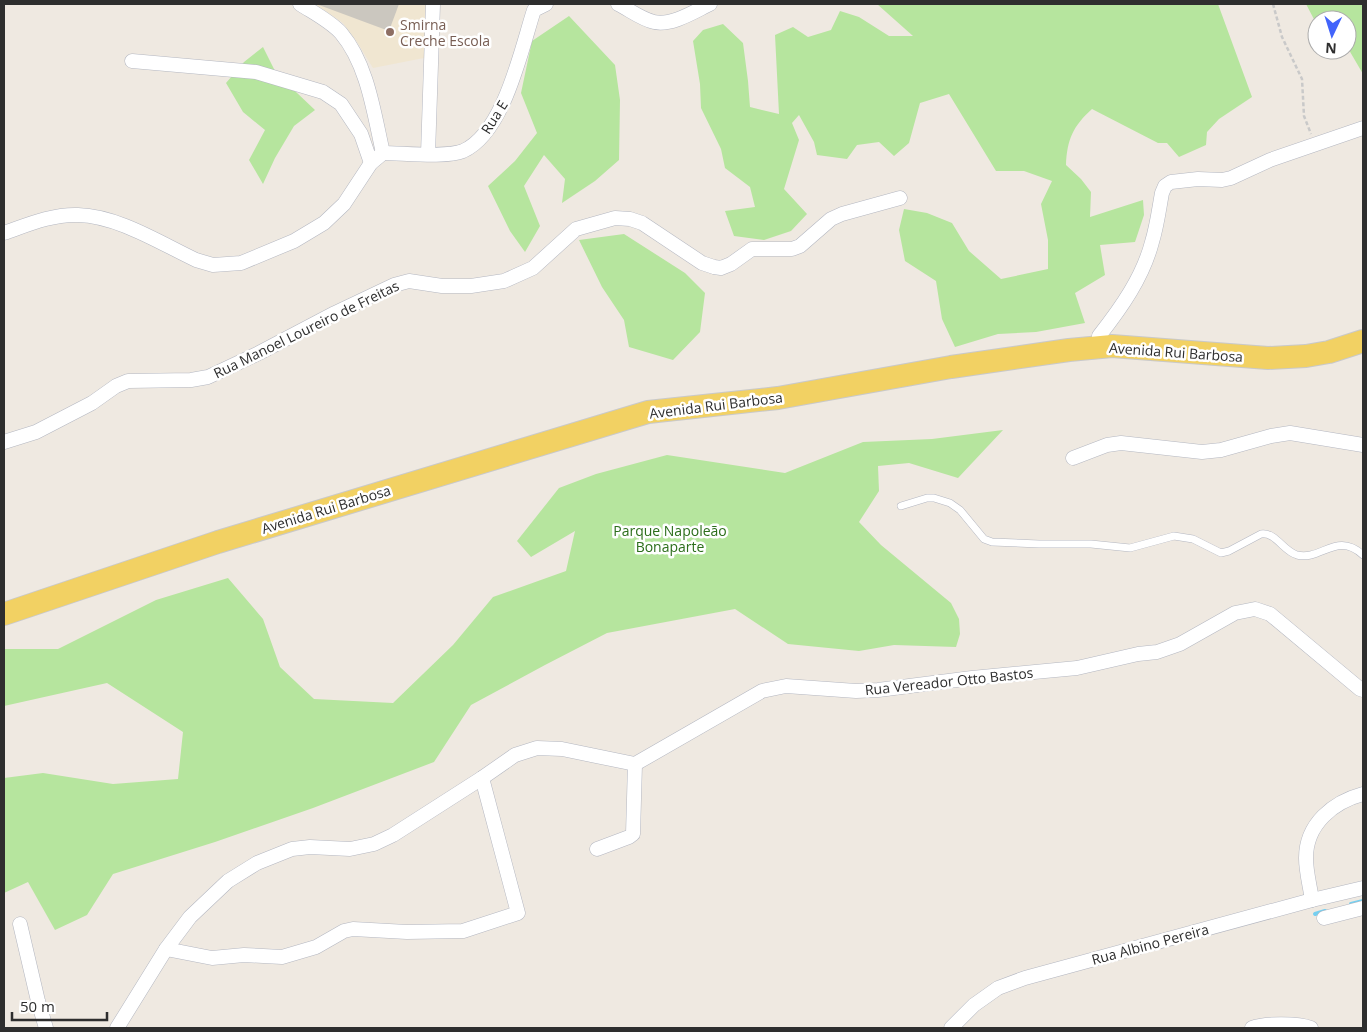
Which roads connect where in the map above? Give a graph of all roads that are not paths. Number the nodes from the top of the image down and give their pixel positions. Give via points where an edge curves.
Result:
1 (300, 4) edge
2 (432, 4) edge
3 (546, 4) edge
4 (618, 4) edge
5 (710, 4) edge
6 (132, 61) dead end
7 (1363, 128) edge
8 (383, 153) junction
9 (428, 154) junction
10 (371, 163) junction
11 (900, 198) dead end
12 (4, 233) edge
13 (1363, 332) edge
14 (1099, 336) junction
15 (1363, 341) edge
16 (4, 442) edge
17 (1363, 445) edge
18 (1073, 458) dead end
19 (901, 506) dead end
20 (1363, 555) edge
21 (4, 600) edge
22 (4, 614) edge
23 (1363, 690) edge
24 (635, 764) junction
25 (482, 778) junction
26 (1363, 794) edge
27 (597, 849) dead end
28 (1363, 888) edge
29 (1312, 900) junction
30 (1363, 908) edge
31 (1324, 918) dead end
32 (20, 924) dead end
33 (166, 949) junction
34 (46, 1028) edge
35 (117, 1028) edge
36 (951, 1028) edge
37 (1252, 1028) edge
38 (1310, 1028) edge

1 - 8 street via 342,34 362,67
2 - 9 street
3 - 9 street, Rua E via 534,10 508,94 481,138 463,151
4 - 5 street via 656,22 672,21
6 - 10 street via 256,72 323,92 341,104 361,134
7 - 14 street via 1270,160 1231,178 1171,182 1165,186 1146,261
8 - 9 street, Rua E
8 - 10 street
10 - 12 street via 344,204 324,222 294,241 241,263 206,263 130,228 78,215 40,220
11 - 16 street, Rua Manoel Loureiro de Freitas via 837,216 800,246 752,249 721,268 702,263 642,223 615,218 576,229 533,268 504,281 442,286 409,280 334,313 208,377 128,382 36,432
13 - 14 main road, Avenida Rui Barbosa via 1329,342 1269,348
14 - 21 main road, Avenida Rui Barbosa via 1009,345 859,372 628,402
15 - 22 main road, Avenida Rui Barbosa via 1329,352 1268,358 1112,346 1069,350 778,398 648,412 218,542
17 - 18 street via 1290,433 1202,452 1121,443
19 - 20 lane via 927,498 950,503 984,539 992,542 1130,548 1174,536 1193,539 1221,553 1266,533 1298,555 1342,545
23 - 24 street, Rua Vereador Otto Bastos via 1270,614 1255,609 1235,613 1180,644 1158,652 1077,668 878,690 786,686 762,691
24 - 25 street via 562,749 537,748 515,755
24 - 27 street via 633,834
25 - 33 street via 374,844 350,849 310,847 257,863 228,882 190,917
25 - 33 street via 518,913 463,931 353,929 316,947 282,957 244,954 212,958
26 - 29 street via 1346,798 1317,822 1306,859
28 - 29 street, Rua Albino Pereira
29 - 36 street, Rua Albino Pereira via 1025,978 998,988 974,1005
30 - 31 street
32 - 34 street
33 - 35 street
37 - 38 street

